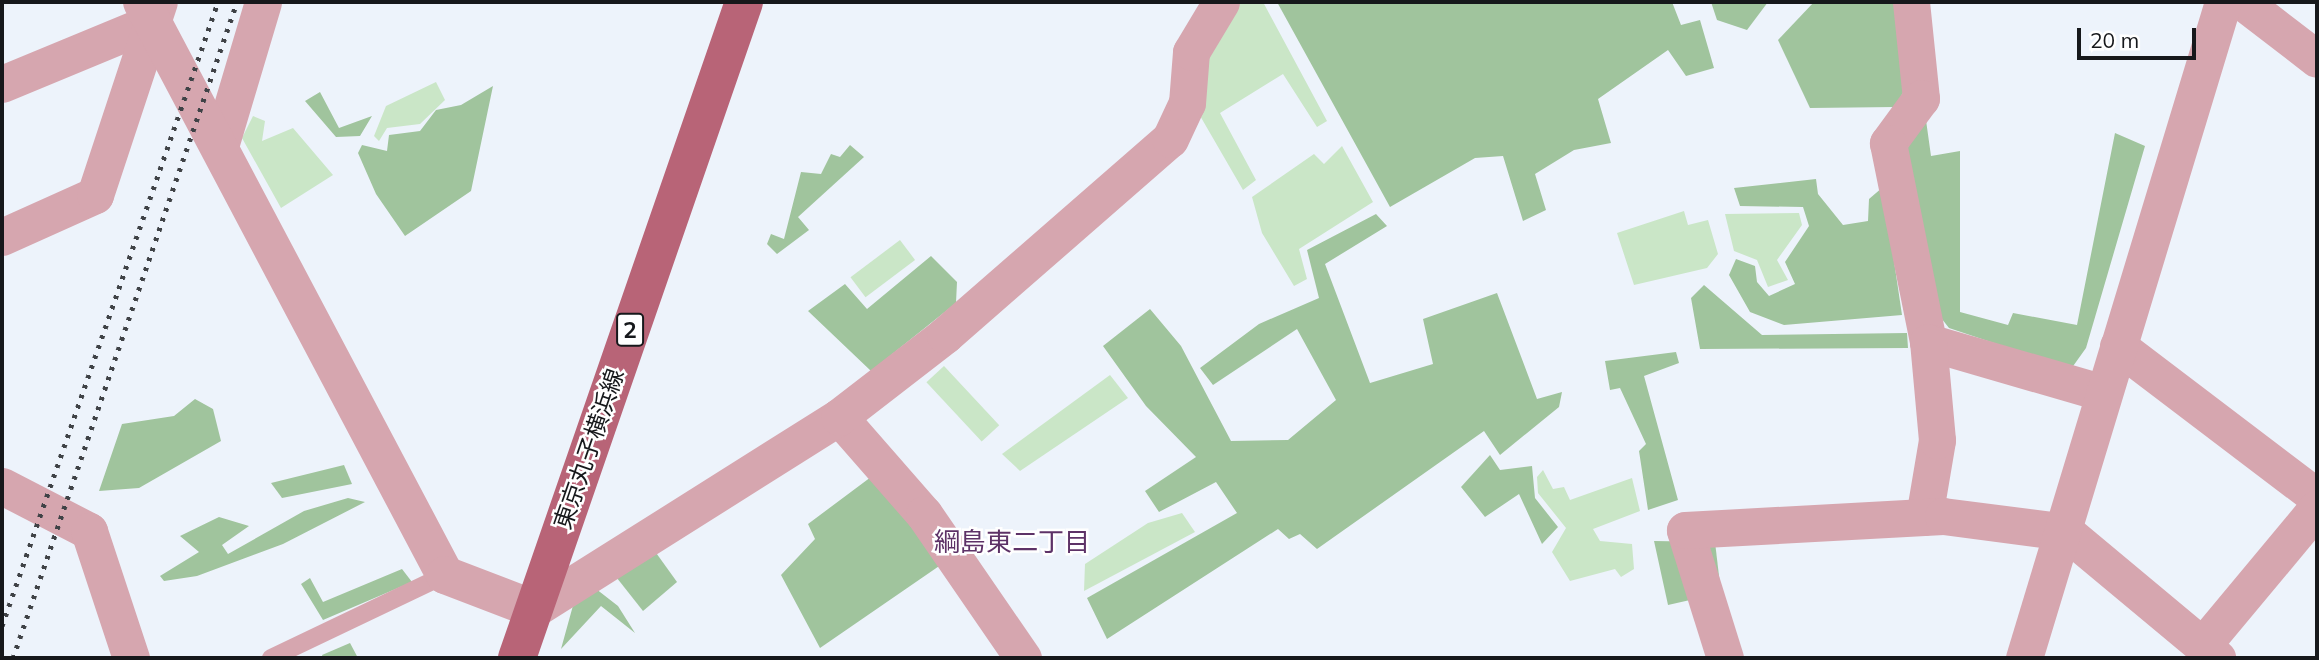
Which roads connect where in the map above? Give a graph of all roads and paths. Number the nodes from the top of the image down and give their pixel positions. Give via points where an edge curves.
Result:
1 (263, 2) edge
2 (744, 2) edge
3 (1221, 2) edge
4 (1911, 2) edge
5 (2223, 2) edge
6 (2243, 2) edge
7 (151, 8) edge
8 (2317, 59) edge
9 (2, 84) edge
10 (221, 143) junction
11 (2, 237) edge
12 (1928, 342) junction
13 (2118, 346) junction
14 (2104, 393) junction
15 (839, 417) junction
16 (2, 486) edge
17 (2317, 497) edge
18 (2317, 508) edge
19 (1924, 517) junction
20 (2066, 532) junction
21 (445, 575) junction
22 (534, 609) junction
23 (2209, 652) edge
24 (131, 658) edge
25 (271, 658) edge
26 (517, 658) edge
27 (1023, 658) edge
28 (1725, 658) edge
29 (2024, 658) edge

1 - 10 street
2 - 22 main road, 東京丸子横浜線 / 2
3 - 15 street via 1191,52 1187,103 1171,139 945,335
4 - 12 street via 1921,98 1888,144
5 - 13 street
6 - 8 street
7 - 9 street
7 - 10 street
7 - 11 street via 95,195
10 - 21 street
12 - 14 street
12 - 19 street via 1937,440
13 - 14 street
13 - 17 street
14 - 20 street
15 - 22 street
15 - 27 street via 924,514
16 - 24 street via 89,531
18 - 23 street
19 - 20 street
19 - 28 street via 1685,530
20 - 23 street
20 - 29 street
21 - 22 street
21 - 25 lane
22 - 26 main road, 東京丸子横浜線 / 2

